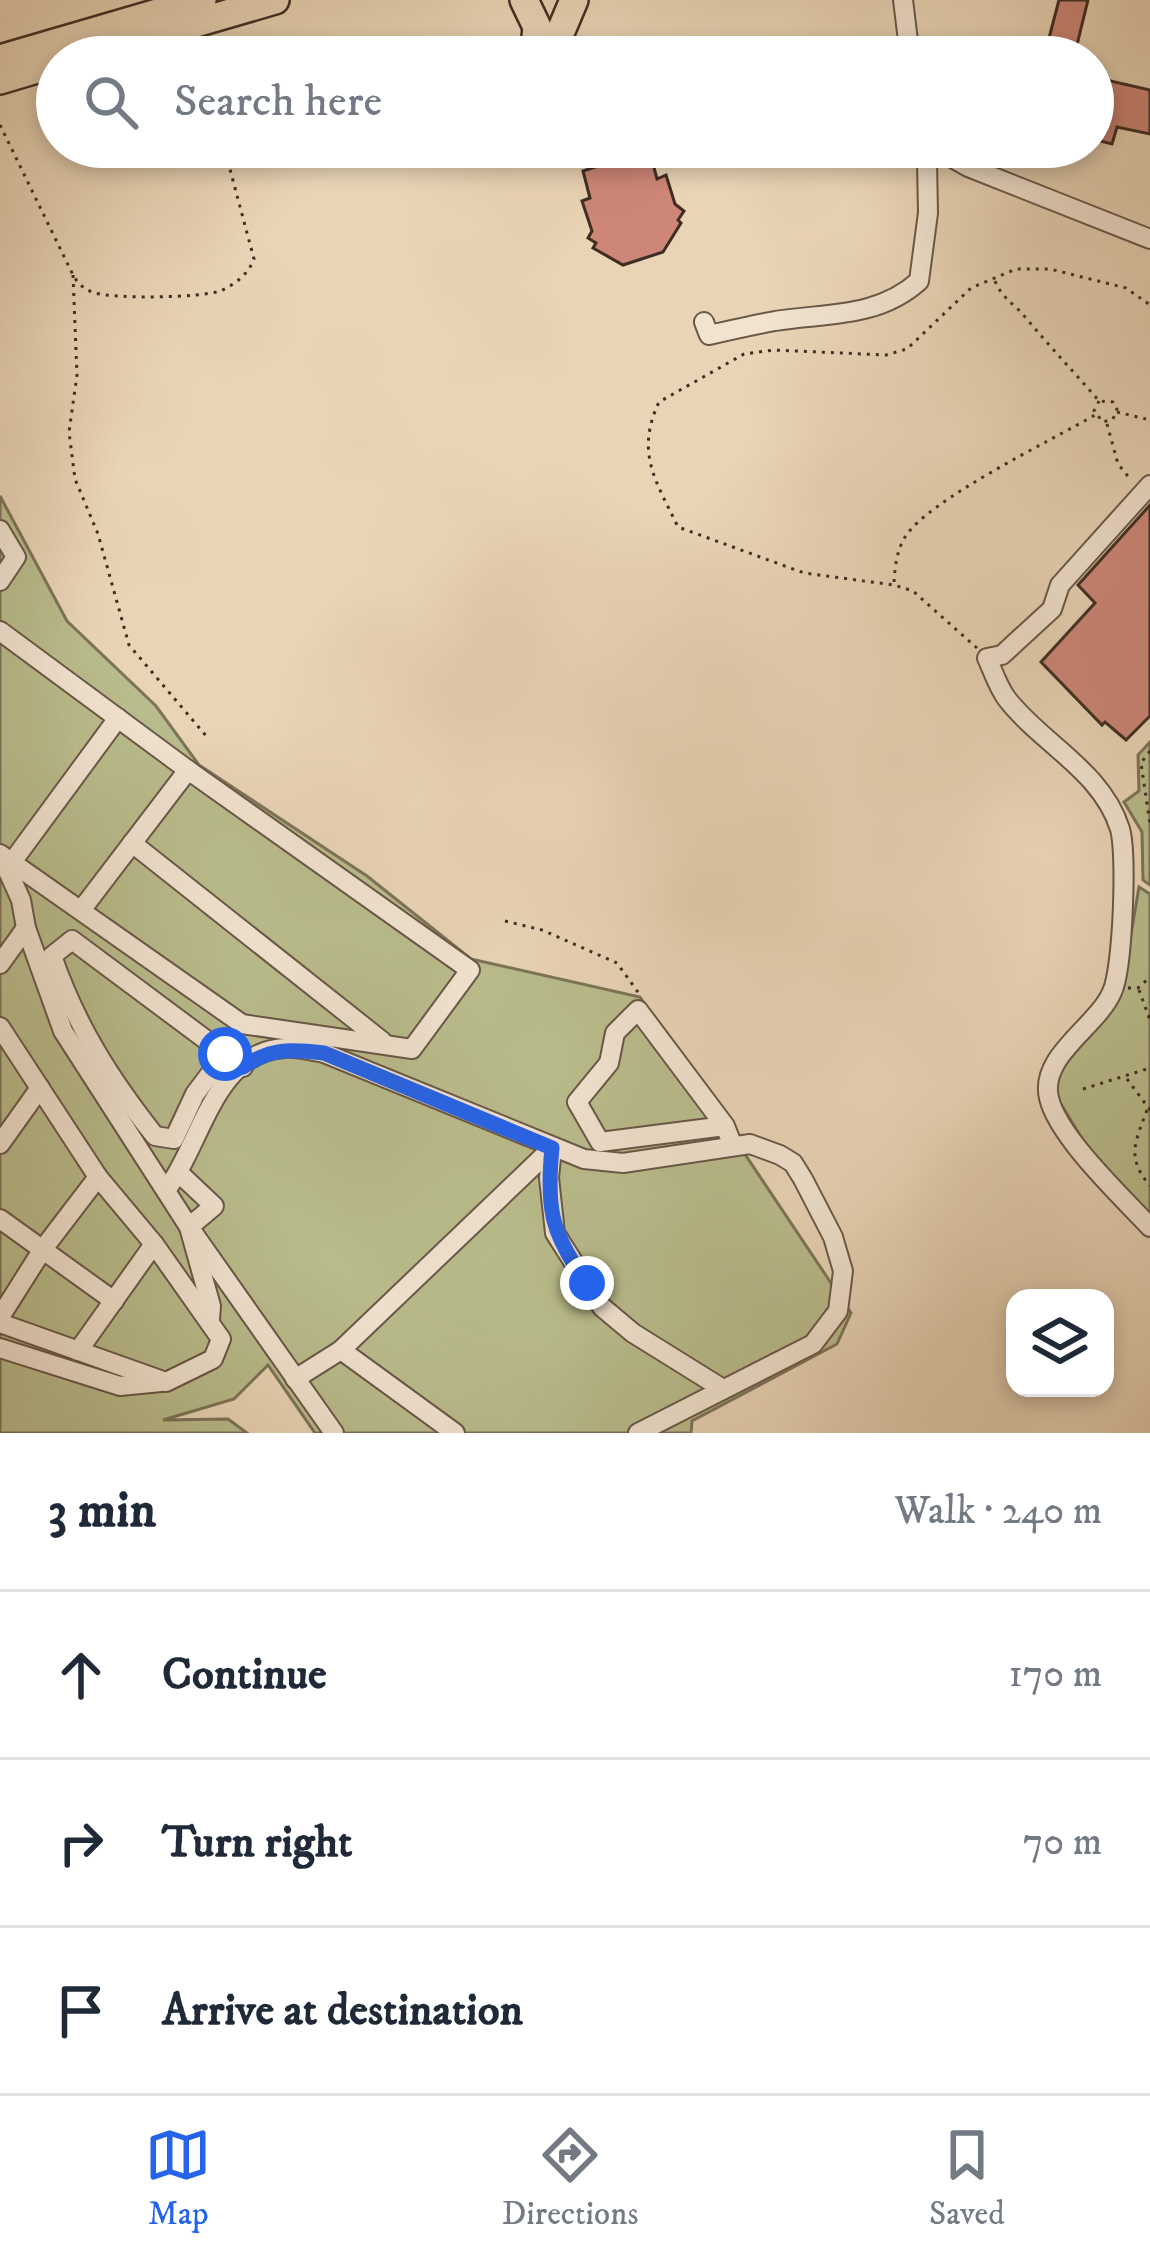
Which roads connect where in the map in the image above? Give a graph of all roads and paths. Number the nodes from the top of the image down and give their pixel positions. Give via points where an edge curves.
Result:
1 (274, 0) edge
2 (524, 0) edge
3 (574, 0) edge
4 (903, 0) edge
5 (189, 7) edge
6 (98, 36) edge
7 (125, 36) edge
8 (536, 36) edge
9 (559, 36) edge
10 (907, 36) edge
11 (36, 56) edge
12 (36, 65) edge
13 (3, 66) edge
14 (0, 125) edge
15 (230, 168) edge
16 (927, 168) edge
17 (979, 168) edge
18 (1150, 239) edge
19 (73, 275) junction
20 (993, 278) junction
21 (1150, 305) edge
22 (704, 322) dead end
23 (1099, 401) junction
24 (1117, 412) junction
25 (1095, 415) junction
26 (1150, 420) edge
27 (1107, 422) junction
28 (1146, 489) edge
29 (0, 530) edge
30 (0, 581) edge
31 (894, 585) junction
32 (0, 631) edge
33 (987, 658) junction
34 (118, 718) junction
35 (207, 737) dead end
36 (1150, 751) edge
37 (188, 770) junction
38 (1150, 824) edge
39 (133, 843) junction
40 (5, 859) edge
41 (82, 909) junction
42 (505, 921) dead end
43 (26, 928) junction
44 (0, 964) edge
45 (1150, 977) edge
46 (1138, 988) junction
47 (1114, 989) junction
48 (638, 1010) junction
49 (1150, 1020) edge
50 (0, 1027) edge
51 (386, 1045) junction
52 (225, 1054) junction
53 (243, 1067) junction
54 (1150, 1068) edge
55 (1126, 1078) junction
56 (40, 1088) junction
57 (1083, 1089) dead end
58 (1148, 1110) edge
59 (725, 1126) junction
60 (0, 1144) edge
61 (733, 1146) junction
62 (552, 1148) junction
63 (98, 1177) junction
64 (173, 1181) junction
65 (1150, 1186) edge
66 (0, 1219) edge
67 (189, 1226) junction
68 (1150, 1227) edge
69 (154, 1244) junction
70 (44, 1249) junction
71 (114, 1301) junction
72 (0, 1320) edge
73 (210, 1322) junction
74 (0, 1348) edge
75 (341, 1350) junction
76 (78, 1351) junction
77 (295, 1379) junction
78 (166, 1382) junction
79 (723, 1389) junction
80 (334, 1433) edge
81 (455, 1433) edge
82 (638, 1433) edge

1 - 5 highway
2 - 8 highway
3 - 9 highway
4 - 10 street
5 - 6 highway
5 - 7 highway
11 - 13 highway
12 - 13 highway
14 - 19 path
15 - 19 path via 254,259 250,272 219,291 145,297 94,293
16 - 22 street via 919,281 901,297 838,317 710,335
17 - 18 street
19 - 35 path via 77,374 69,432 76,478 129,645
20 - 21 path via 1050,268 1126,288
20 - 23 path via 1005,303 1022,311
20 - 31 path via 971,288 907,349 744,354 673,392 652,417 647,461 678,527 804,573
23 - 24 path via 1113,402
23 - 25 path
24 - 26 path
24 - 27 path
25 - 27 path
25 - 31 path via 931,509 906,536
27 - 28 path via 1118,464
28 - 33 street via 1060,585 1052,609 1002,655
29 - 30 street via 16,557
31 - 33 path via 931,604
32 - 34 street
33 - 47 street via 1009,701 1098,786 1119,826
34 - 37 street
34 - 40 street
36 - 38 path via 1142,763
37 - 39 street
37 - 51 street via 470,970 412,1049
39 - 41 street
39 - 51 street
40 - 41 street
40 - 43 street
41 - 51 street via 242,1024
42 - 48 path via 617,963 642,999
43 - 44 street
43 - 64 street via 63,1031
45 - 46 path
46 - 47 path
46 - 49 path
47 - 68 street via 1056,1060 1048,1097 1085,1156
48 - 59 street
48 - 59 street via 615,1033 609,1063 577,1102 600,1142
50 - 56 street
52 - 52 street via 72,940 52,956 72,1014 155,1136 174,1139
52 - 53 street
53 - 62 street via 285,1048 324,1053
53 - 64 street via 208,1108
54 - 55 path
55 - 57 path
55 - 58 path
56 - 60 street
56 - 63 street
58 - 65 path via 1134,1145 1136,1168
59 - 61 street
61 - 62 street via 623,1162
61 - 79 street via 750,1144 793,1162 843,1271 838,1311 813,1344
62 - 75 street
62 - 79 street via 555,1233 602,1307
63 - 69 street
63 - 70 street
64 - 67 street
64 - 67 street via 214,1206
66 - 70 street
67 - 73 street
67 - 77 street
69 - 71 street
69 - 73 street
70 - 71 street
70 - 72 street
71 - 76 street
72 - 76 street
73 - 78 street via 221,1339 213,1359
74 - 78 street via 120,1386
75 - 77 street
75 - 81 street
76 - 78 street
77 - 80 street
79 - 82 street

